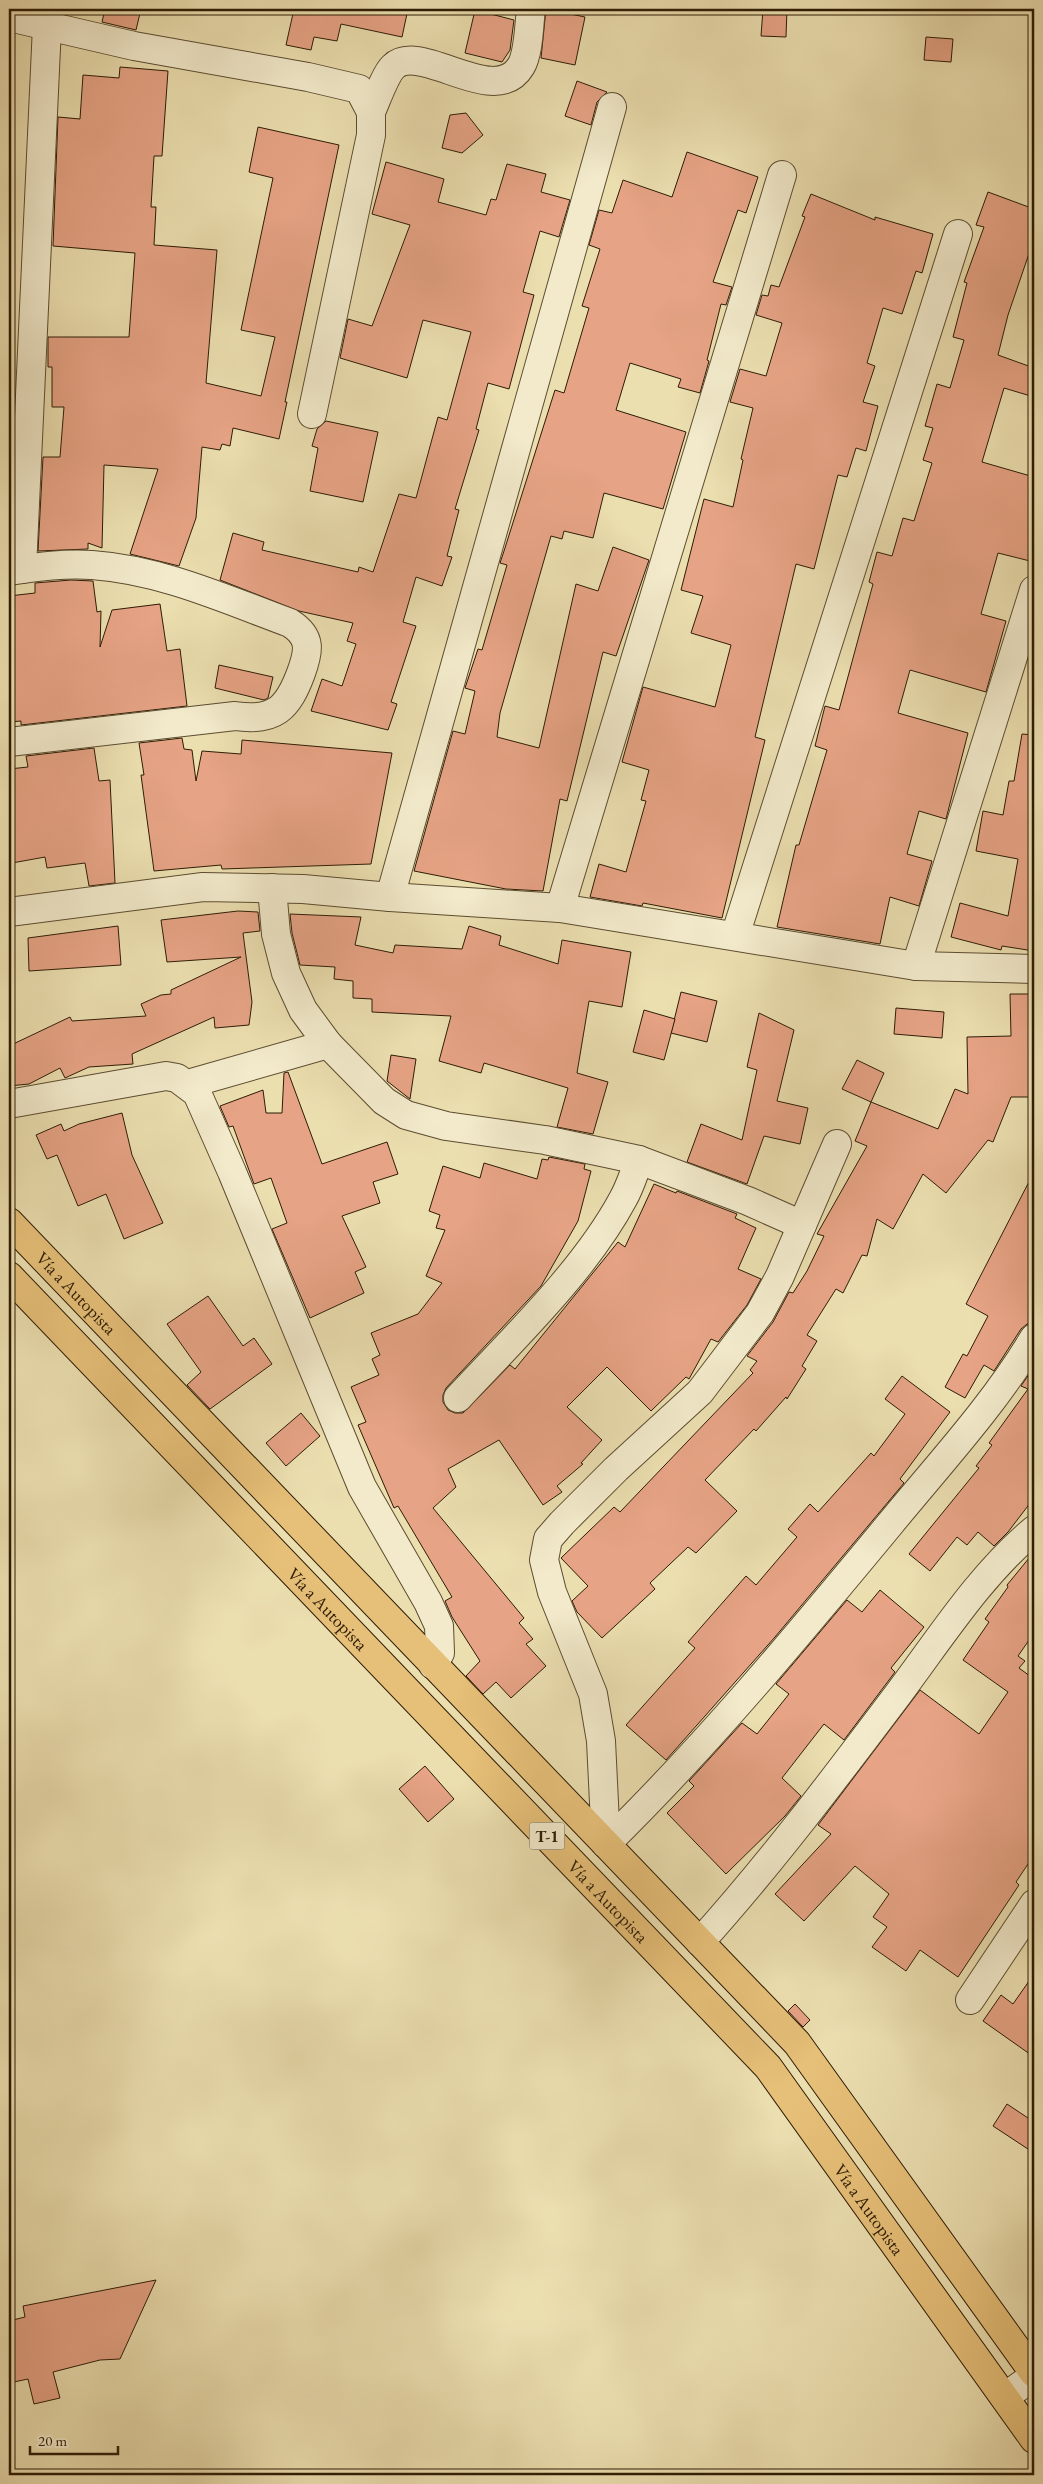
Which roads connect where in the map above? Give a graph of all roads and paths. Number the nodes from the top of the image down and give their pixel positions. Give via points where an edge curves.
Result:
1 (532, 9) edge
2 (9, 17) edge
3 (47, 26) junction
4 (612, 107) dead end
5 (371, 112) junction
6 (782, 175) dead end
7 (958, 234) dead end
8 (312, 414) dead end
9 (16, 570) edge
10 (1034, 590) edge
11 (9, 742) edge
12 (272, 888) junction
13 (390, 897) junction
14 (560, 908) junction
15 (9, 912) edge
16 (735, 936) junction
17 (916, 966) junction
18 (1034, 969) edge
19 (328, 1044) junction
20 (188, 1084) junction
21 (9, 1104) edge
22 (836, 1144) dead end
23 (639, 1160) junction
24 (9, 1222) edge
25 (802, 1225) junction
26 (9, 1276) edge
27 (1034, 1338) edge
28 (458, 1398) dead end
29 (1034, 1530) edge
30 (433, 1665) junction
31 (606, 1844) junction
32 (1034, 1904) edge
33 (700, 1942) junction
34 (970, 2000) dead end
35 (1034, 2375) edge
36 (1006, 2396) junction
37 (1034, 2439) edge

1 - 5 street via 522,65 511,78 494,82 417,60 403,61 392,67
2 - 3 street
3 - 5 street via 134,46 347,84 359,89
3 - 9 street
4 - 13 street
5 - 8 street via 371,135
6 - 14 street
7 - 16 street
9 - 11 street via 92,565 188,584 290,623 302,634 308,653 292,697 280,708 263,716 235,716
10 - 17 street
12 - 13 street
12 - 15 street via 203,887
12 - 19 street via 276,934 286,973 303,1010
13 - 14 street
14 - 16 street
16 - 17 street
17 - 18 street
19 - 20 street
19 - 23 street via 384,1101 406,1114 446,1126 545,1140
20 - 21 street via 166,1076
20 - 30 street via 197,1093 232,1172 362,1487 439,1626 440,1654
22 - 25 street
23 - 25 street
23 - 28 street via 623,1199 593,1245 548,1302
24 - 30 highway, Vía a Autopista / T-1
25 - 31 street via 760,1313 700,1392 609,1476 548,1540 544,1560 552,1592 593,1694 601,1741
26 - 36 highway, Vía a Autopista / T-1 via 768,2067
27 - 31 street via 997,1393 798,1634 700,1747
29 - 33 street via 1010,1550 980,1584 824,1793 746,1892
30 - 31 highway, Vía a Autopista / T-1
31 - 33 highway, Vía a Autopista / T-1
32 - 34 street
33 - 35 highway, Vía a Autopista / T-1 via 797,2043
35 - 36 street
36 - 37 highway, Vía a Autopista / T-1

